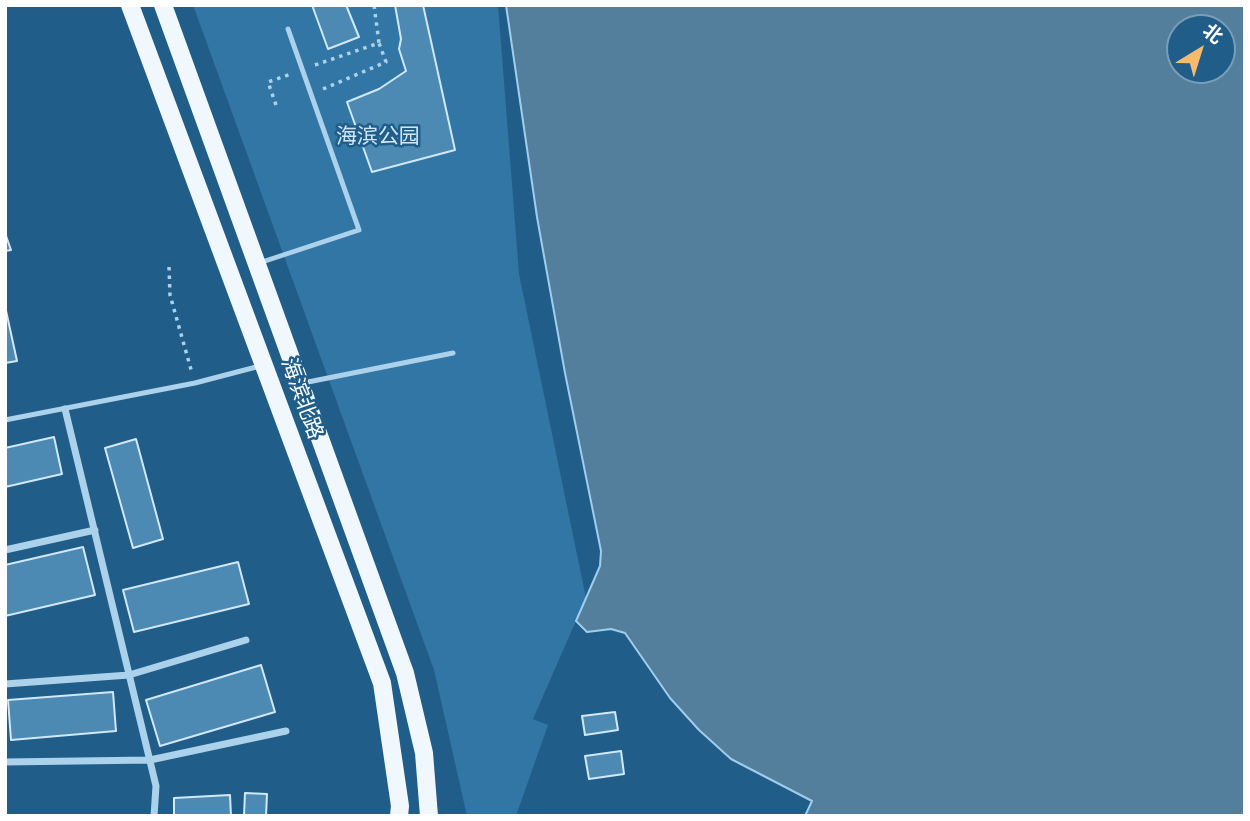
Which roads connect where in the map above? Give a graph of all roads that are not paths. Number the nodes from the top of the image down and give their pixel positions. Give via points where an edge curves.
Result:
1 (130, 5) edge
2 (163, 5) edge
3 (288, 29) dead end
4 (257, 263) junction
5 (453, 353) dead end
6 (264, 365) junction
7 (300, 384) junction
8 (65, 408) junction
9 (5, 420) edge
10 (95, 530) junction
11 (5, 550) edge
12 (246, 640) dead end
13 (130, 675) junction
14 (5, 684) edge
15 (286, 731) dead end
16 (150, 760) junction
17 (5, 762) edge
18 (154, 816) edge
19 (400, 816) edge
20 (429, 816) edge

1 - 6 main road, 海滨北路
2 - 4 main road, 海滨北路
3 - 4 lane via 359,230
4 - 7 main road, 海滨北路
5 - 7 lane
6 - 8 lane
6 - 19 main road, 海滨北路 via 382,683
7 - 20 main road, 海滨北路 via 405,673 424,754
8 - 9 lane
8 - 10 street
10 - 11 street
10 - 13 street
12 - 13 street
13 - 14 street
13 - 16 street
15 - 16 street
16 - 17 street
16 - 18 street via 156,786

